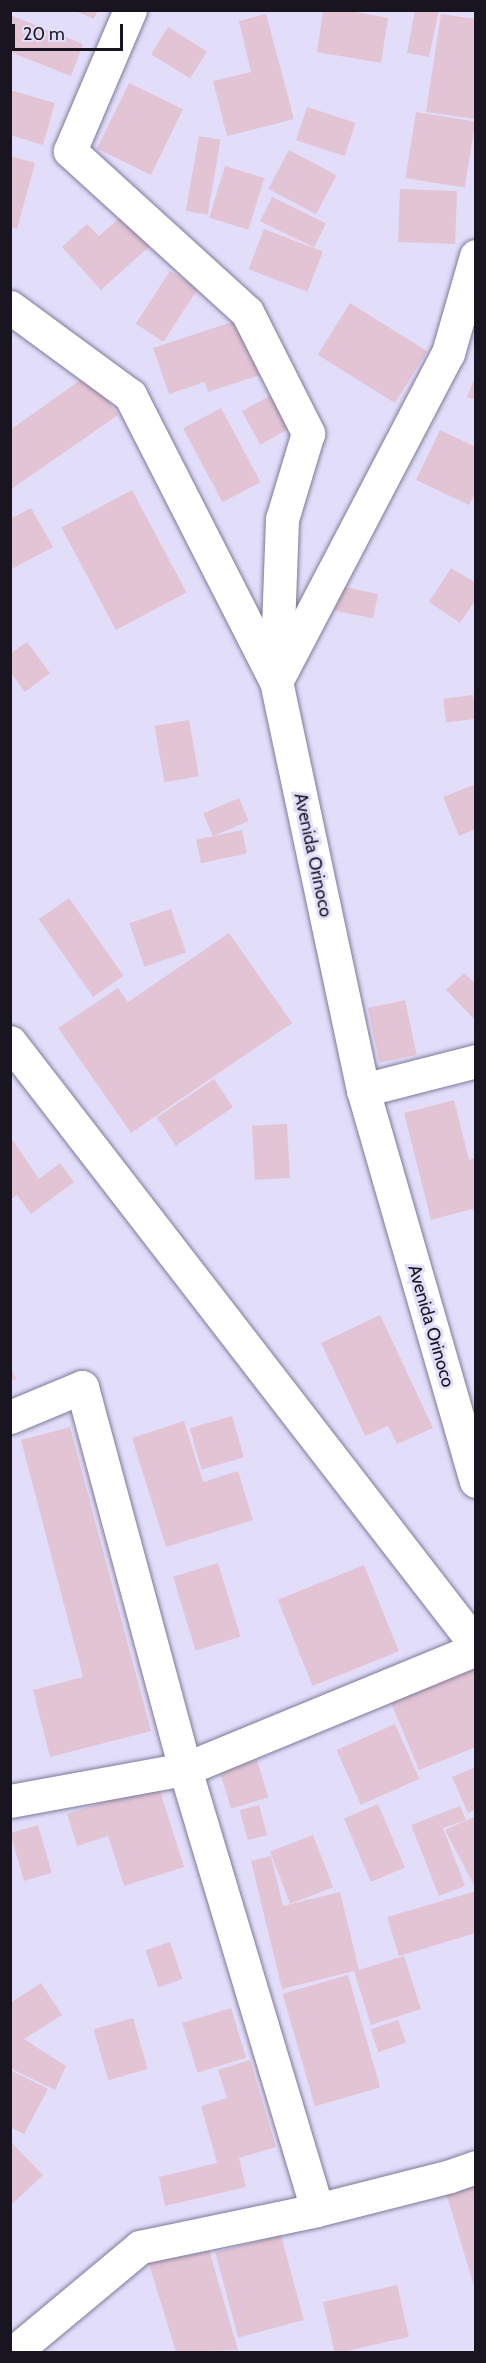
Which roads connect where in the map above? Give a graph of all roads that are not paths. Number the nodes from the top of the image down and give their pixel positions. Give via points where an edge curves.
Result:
1 (130, 10) edge
2 (476, 256) edge
3 (10, 307) edge
4 (276, 681) junction
5 (10, 1042) edge
6 (476, 1061) edge
7 (363, 1090) junction
8 (10, 1417) edge
9 (476, 1481) edge
10 (476, 1647) edge
11 (185, 1769) junction
12 (10, 1801) edge
13 (476, 2167) edge
14 (317, 2210) junction
15 (14, 2352) edge

1 - 4 street via 70,151 247,312 308,433 282,519
2 - 4 street via 448,353
3 - 4 street, Avenida Orinoco via 130,395
4 - 7 street, Avenida Orinoco
5 - 10 street
6 - 7 street
7 - 9 street, Avenida Orinoco
8 - 11 street via 82,1387
10 - 11 street
11 - 12 street
11 - 14 street
13 - 14 street
14 - 15 street via 140,2247

